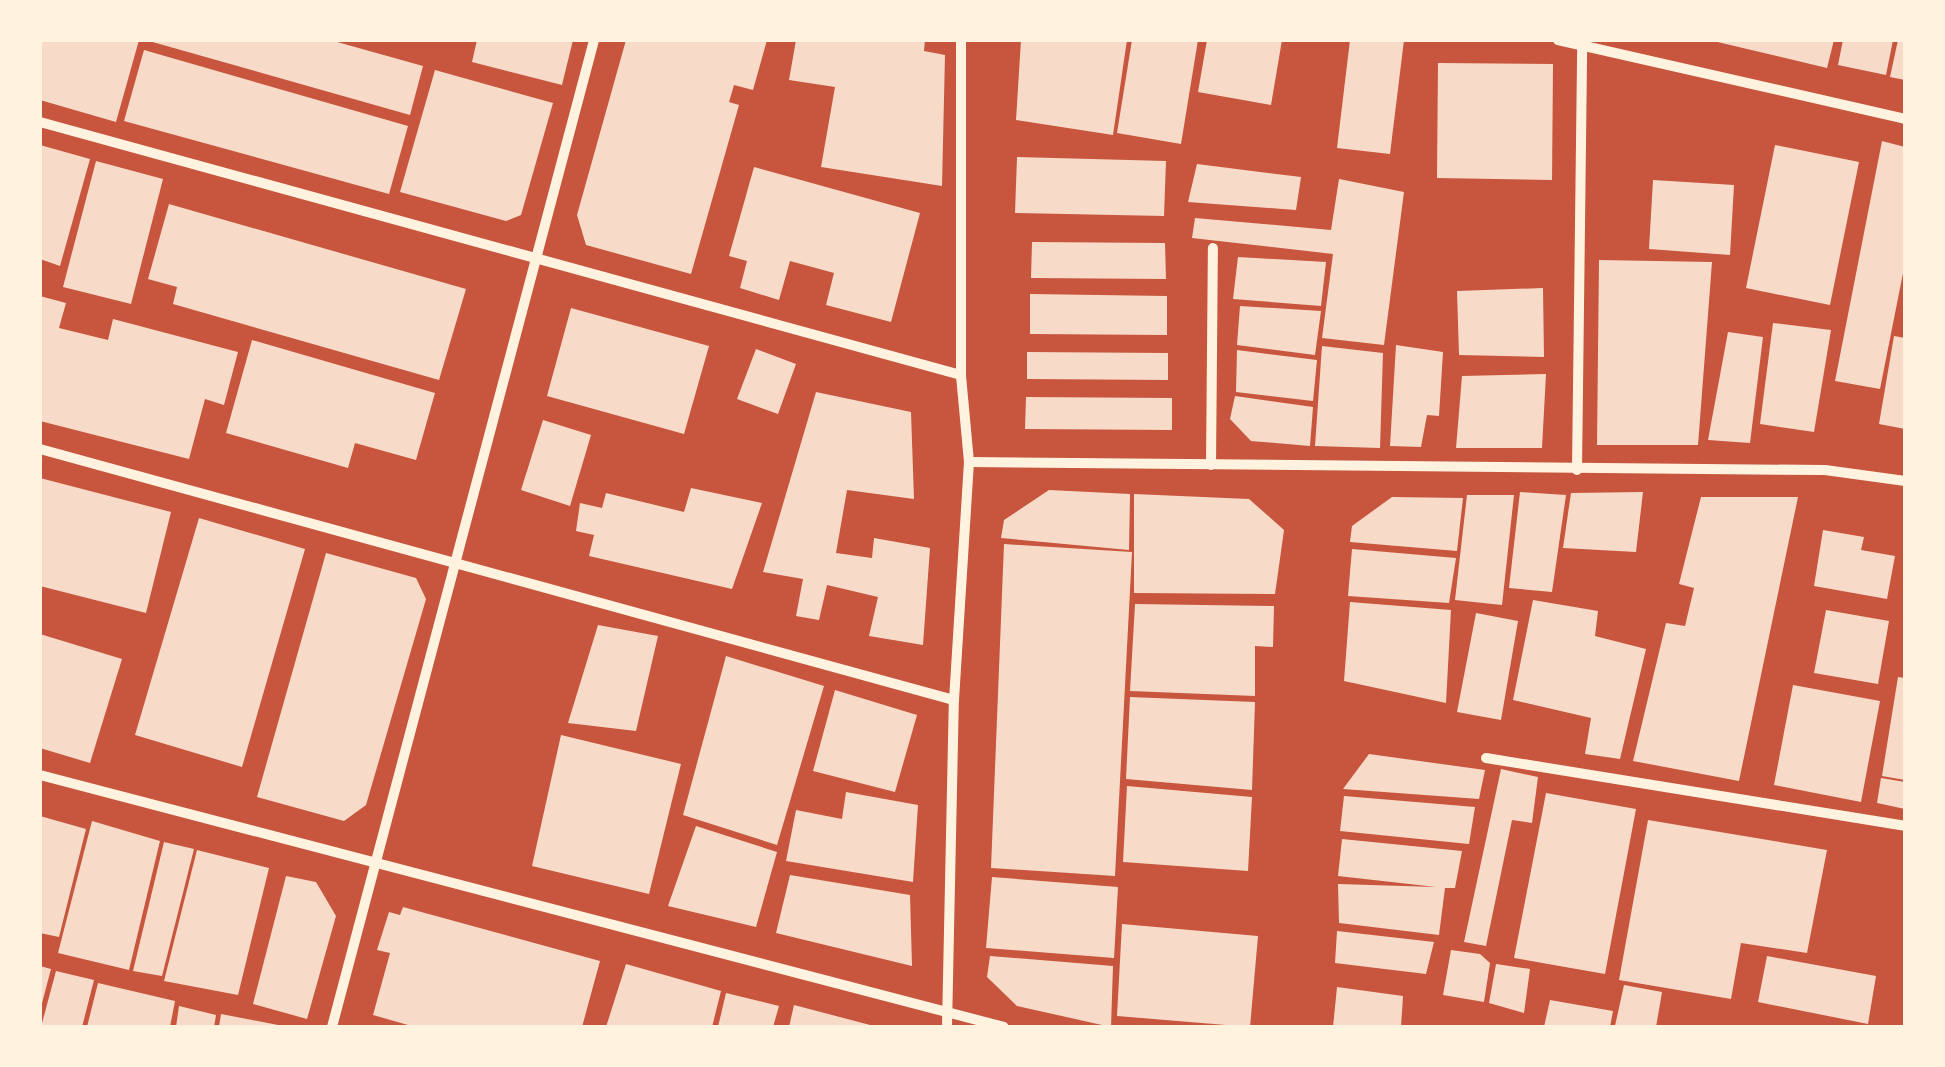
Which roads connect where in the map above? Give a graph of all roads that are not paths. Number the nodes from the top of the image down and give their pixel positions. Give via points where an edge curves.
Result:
1 (594, 40) edge
2 (961, 40) edge
3 (1558, 40) edge
4 (1582, 46) junction
5 (1905, 118) edge
6 (40, 122) edge
7 (1212, 248) dead end
8 (538, 254) junction
9 (961, 376) junction
10 (40, 449) edge
11 (969, 462) junction
12 (1211, 465) junction
13 (1577, 470) junction
14 (1905, 482) edge
15 (458, 560) junction
16 (954, 700) junction
17 (1486, 758) dead end
18 (40, 775) edge
19 (1905, 826) edge
20 (376, 859) junction
21 (947, 1012) junction
22 (332, 1027) edge
23 (947, 1027) edge
24 (1004, 1027) edge

1 - 8 street
2 - 9 street
3 - 4 street
4 - 5 street
4 - 13 street
6 - 8 street
7 - 12 street
8 - 9 street
8 - 15 street
9 - 11 street
10 - 15 street
11 - 12 street
11 - 16 street
12 - 13 street
13 - 14 street via 1824,470
15 - 16 street
15 - 20 street
16 - 21 street
17 - 19 street
18 - 20 street
20 - 21 street
20 - 22 street
21 - 23 street
21 - 24 street

